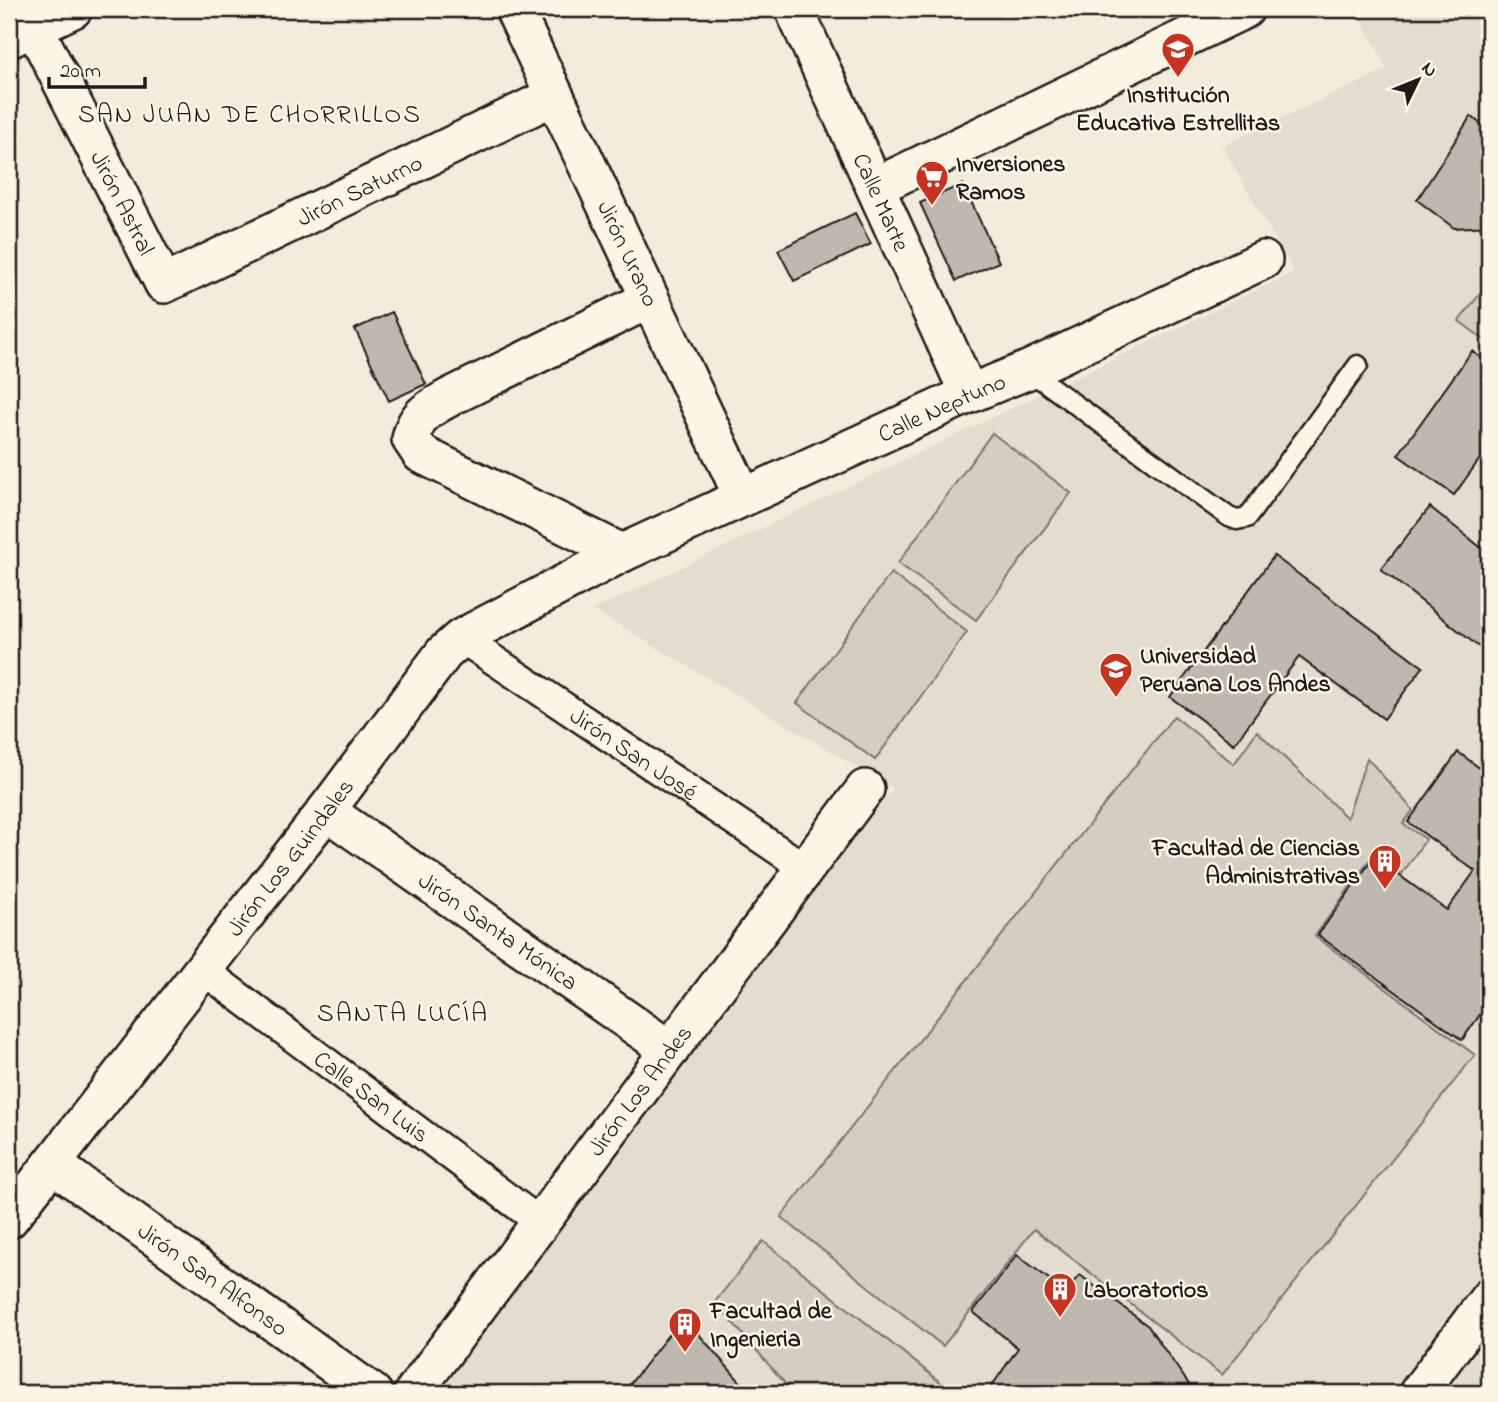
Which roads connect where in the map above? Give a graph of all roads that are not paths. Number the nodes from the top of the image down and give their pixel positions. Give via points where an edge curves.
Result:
1 (73, 9) edge
2 (514, 9) edge
3 (794, 9) edge
4 (1245, 9) edge
5 (23, 25) edge
6 (554, 96) junction
7 (874, 187) junction
8 (1263, 260) dead end
9 (164, 284) joint
10 (650, 299) junction
11 (1358, 365) dead end
12 (1028, 370) junction
13 (969, 394) junction
14 (743, 497) junction
15 (622, 553) junction
16 (461, 638) junction
17 (865, 789) dead end
18 (326, 811) junction
19 (806, 868) junction
20 (202, 969) junction
21 (670, 1051) junction
22 (52, 1164) junction
23 (9, 1219) edge
24 (541, 1223) junction
25 (1489, 1298) edge
26 (373, 1393) edge
27 (413, 1393) edge
28 (1418, 1393) edge

1 - 5 street
2 - 6 street, Jirón Urano
3 - 7 street, Calle Marte
4 - 7 street
5 - 9 street, Jirón Astral
6 - 9 street, Jirón Saturno
6 - 10 street, Jirón Urano
7 - 13 street, Calle Marte
8 - 12 street, Calle Neptuno
10 - 14 street, Jirón Urano
10 - 15 street via 425,411 414,425 411,439 421,454
11 - 12 lane via 1247,519 1237,520
12 - 13 street, Calle Neptuno
13 - 14 street, Calle Neptuno
14 - 15 street, Calle Neptuno
15 - 16 street, Jirón Los Guindales
16 - 18 street, Jirón Los Guindales via 444,653
16 - 19 street, Jirón San José
17 - 19 street, Jirón Los Andes
18 - 20 street, Jirón Los Guindales
18 - 21 street, Jirón Santa Mónica
19 - 21 street, Jirón Los Andes
20 - 22 street, Jirón Los Guindales
20 - 24 street, Calle San Luis
21 - 24 street, Jirón Los Andes
22 - 23 street, Jirón Los Guindales
22 - 26 street, Jirón San Alfonso
24 - 27 street, Jirón Los Andes
25 - 28 street

